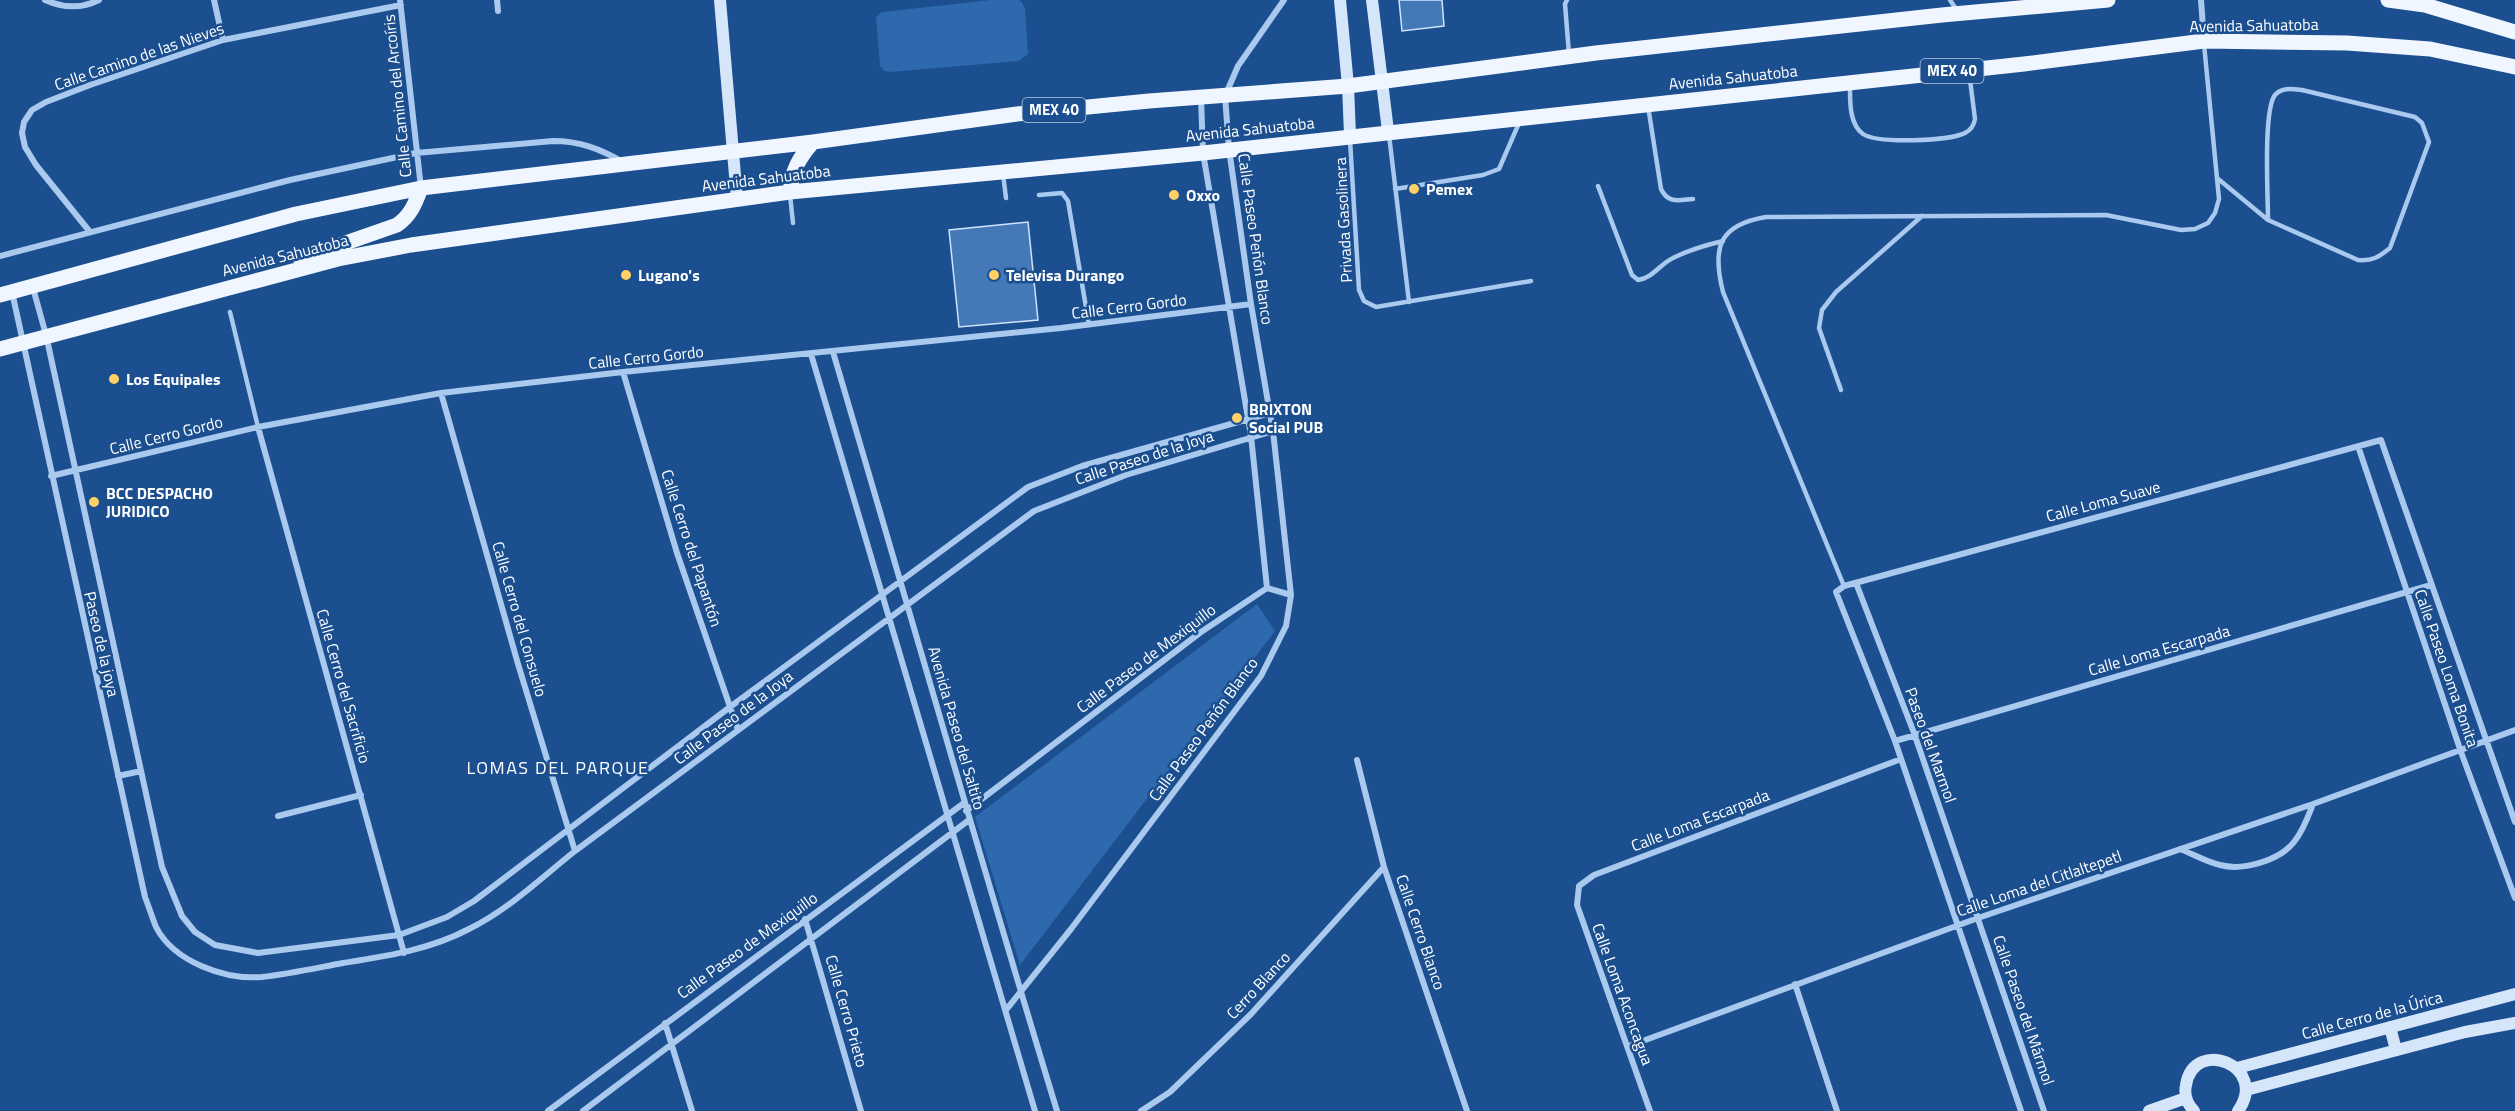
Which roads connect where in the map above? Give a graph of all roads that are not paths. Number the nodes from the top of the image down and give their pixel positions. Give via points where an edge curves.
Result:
1 (45, 0) edge
2 (99, 0) edge
3 (214, 0) edge
4 (497, 0) edge
5 (720, 0) edge
6 (1284, 0) edge
7 (1340, 0) edge
8 (1372, 0) edge
9 (1567, 0) edge
10 (1950, 0) edge
11 (2108, 0) edge
12 (2201, 0) edge
13 (2388, 0) edge
14 (401, 2) edge
15 (498, 11) dead end
16 (1959, 14) junction
17 (2515, 32) edge
18 (224, 40) junction
19 (2204, 41) junction
20 (1569, 57) junction
21 (2515, 67) edge
22 (1969, 70) junction
23 (1382, 82) junction
24 (1849, 82) junction
25 (1348, 86) junction
26 (1225, 96) junction
27 (1201, 98) junction
28 (1648, 104) junction
29 (1521, 117) junction
30 (1388, 131) junction
31 (1350, 135) junction
32 (813, 142) junction
33 (1229, 149) junction
34 (733, 151) junction
35 (416, 153) junction
36 (1203, 153) junction
37 (626, 163) junction
38 (1003, 171) junction
39 (2217, 178) junction
40 (1598, 186) dead end
41 (421, 188) junction
42 (1395, 189) junction
43 (790, 192) junction
44 (1039, 195) dead end
45 (1006, 198) dead end
46 (737, 199) junction
47 (1693, 199) dead end
48 (1922, 216) junction
49 (2268, 220) junction
50 (793, 223) dead end
51 (90, 232) junction
52 (1723, 241) junction
53 (0, 256) edge
54 (295, 269) junction
55 (1532, 281) dead end
56 (32, 285) junction
57 (6, 293) edge
58 (1409, 302) junction
59 (1251, 304) junction
60 (1228, 306) junction
61 (230, 312) dead end
62 (1089, 325) junction
63 (46, 335) junction
64 (24, 342) junction
65 (0, 349) edge
66 (833, 352) junction
67 (811, 354) junction
68 (623, 372) junction
69 (1841, 390) dead end
70 (441, 393) junction
71 (1270, 413) junction
72 (1249, 418) junction
73 (258, 427) junction
74 (1273, 431) junction
75 (1251, 436) junction
76 (2382, 441) joint
77 (2358, 446) junction
78 (76, 470) junction
79 (51, 476) junction
80 (901, 580) junction
81 (1856, 583) junction
82 (2431, 585) junction
83 (1844, 586) junction
84 (1267, 588) junction
85 (2406, 593) junction
86 (881, 594) junction
87 (1291, 595) junction
88 (908, 604) junction
89 (888, 618) junction
90 (730, 707) junction
91 (738, 730) junction
92 (2515, 730) edge
93 (1914, 734) junction
94 (1895, 741) junction
95 (2487, 741) junction
96 (2461, 752) junction
97 (1901, 759) junction
98 (1357, 760) dead end
99 (141, 771) junction
100 (118, 776) junction
101 (361, 795) junction
102 (964, 803) junction
103 (2313, 804) junction
104 (966, 811) junction
105 (278, 816) dead end
106 (946, 816) junction
107 (969, 820) junction
108 (2515, 822) edge
109 (567, 829) junction
110 (952, 834) junction
111 (2180, 849) junction
112 (575, 851) junction
113 (1384, 867) junction
114 (1579, 886) joint
115 (2515, 898) edge
116 (1978, 918) junction
117 (805, 920) junction
118 (1956, 926) junction
119 (195, 932) joint
120 (399, 935) junction
121 (812, 939) junction
122 (170, 945) joint
123 (404, 953) junction
124 (1794, 984) junction
125 (1021, 993) junction
126 (2515, 994) edge
127 (1006, 1010) junction
128 (665, 1023) junction
129 (2515, 1023) edge
130 (2390, 1027) junction
131 (673, 1041) junction
132 (1629, 1046) junction
133 (2396, 1050) junction
134 (2237, 1068) junction
135 (2246, 1090) junction
136 (2186, 1098) junction
137 (548, 1111) edge
138 (583, 1111) edge
139 (692, 1111) edge
140 (861, 1111) edge
141 (1035, 1111) edge
142 (1057, 1111) edge
143 (1142, 1111) edge
144 (1467, 1111) edge
145 (1650, 1111) edge
146 (1837, 1111) edge
147 (2021, 1111) edge
148 (2044, 1111) edge
149 (2149, 1111) edge
150 (2194, 1111) edge
151 (2238, 1111) edge

1 - 2 street via 67,7
3 - 18 street
4 - 15 street
5 - 34 street
6 - 26 street via 1238,66
7 - 25 street
8 - 23 street
9 - 20 lane
10 - 16 lane
11 - 16 main road, Avenida Sahuatoba / MEX 40
12 - 19 street
13 - 17 main road via 2426,5
14 - 18 street, Calle Camino de las Nieves
14 - 35 street, Calle Camino del Arcoíris
16 - 20 main road, Avenida Sahuatoba / MEX 40
18 - 51 street, Calle Camino de las Nieves via 90,85 32,110 24,122 25,147
19 - 21 main road, Avenida Sahuatoba / MEX 40 via 2346,43 2430,49
19 - 22 main road, Avenida Sahuatoba / MEX 40
19 - 39 lane
20 - 23 main road, Avenida Sahuatoba / MEX 40
22 - 24 main road, Avenida Sahuatoba / MEX 40
22 - 24 lane via 1974,124 1964,134 1945,138 1907,141 1863,134 1853,121
23 - 25 main road, Avenida Sahuatoba / MEX 40
23 - 30 street
24 - 28 main road, Avenida Sahuatoba / MEX 40
25 - 26 main road, Avenida Sahuatoba / MEX 40
25 - 31 street
26 - 27 main road, Avenida Sahuatoba / MEX 40
26 - 33 street, Calle Paseo Peñón Blanco
27 - 32 main road, Avenida Sahuatoba / MEX 40 via 1017,114
27 - 36 street
28 - 29 main road, Avenida Sahuatoba / MEX 40
28 - 47 lane via 1660,189 1672,201
29 - 30 main road, Avenida Sahuatoba / MEX 40
29 - 42 lane via 1499,169
30 - 31 main road, Avenida Sahuatoba / MEX 40
30 - 42 lane
31 - 33 main road, Avenida Sahuatoba / MEX 40
31 - 58 lane, Privada Gasolinera via 1359,290 1364,301 1376,306
32 - 34 main road, Avenida Sahuatoba / MEX 40
32 - 43 main road via 794,169
33 - 36 main road, Avenida Sahuatoba / MEX 40
33 - 59 street, Calle Paseo Peñón Blanco
34 - 37 main road, Avenida Sahuatoba / MEX 40
34 - 46 street
35 - 37 street via 572,141
35 - 41 street, Calle Camino del Arcoíris
35 - 51 street via 290,180
36 - 38 main road, Avenida Sahuatoba / MEX 40
36 - 60 street
37 - 41 main road, Avenida Sahuatoba / MEX 40
38 - 43 main road, Avenida Sahuatoba / MEX 40
38 - 45 lane
39 - 48 lane via 2219,199 2215,213 2208,223 2195,229 2181,230 2106,215
39 - 49 lane
40 - 52 lane via 1632,275 1638,280 1647,279 1670,259
41 - 54 main road via 414,208 397,225 314,254
41 - 56 main road, Avenida Sahuatoba / MEX 40 via 296,214
42 - 58 lane
43 - 46 main road, Avenida Sahuatoba / MEX 40
43 - 50 lane
44 - 62 lane via 1062,193 1068,201
46 - 54 main road, Avenida Sahuatoba / MEX 40 via 411,245
48 - 52 lane via 1766,216 1732,228
48 - 69 lane via 1836,292 1822,310 1819,328
49 - 49 lane via 2270,109 2279,92 2302,90 2415,117 2428,133 2429,142 2390,248 2379,258 2358,260
51 - 53 street
52 - 83 lane via 1717,267 1723,292
54 - 63 main road, Avenida Sahuatoba / MEX 40
55 - 58 lane
56 - 57 main road, Avenida Sahuatoba / MEX 40
56 - 63 street, Paseo de la joya
57 - 64 street, Paseo de la joya
59 - 60 street, Calle Cerro Gordo
59 - 71 street, Calle Paseo Peñón Blanco
60 - 62 street, Calle Cerro Gordo
60 - 72 street
61 - 73 lane
62 - 66 street, Calle Cerro Gordo
63 - 64 main road, Avenida Sahuatoba / MEX 40
63 - 78 street, Paseo de la joya
64 - 65 main road, Avenida Sahuatoba / MEX 40
64 - 79 street, Paseo de la joya
66 - 67 street, Calle Cerro Gordo
66 - 80 street, Avenida Paseo del Saltito
67 - 68 street, Calle Cerro Gordo
67 - 86 street
68 - 70 street, Calle Cerro Gordo
68 - 90 street, Calle Cerro del Papantón via 677,553
70 - 73 street, Calle Cerro Gordo
70 - 109 street, Calle Cerro del Consuelo
71 - 72 street, Calle Paseo de la Joya
71 - 74 street, Calle Paseo Peñón Blanco
72 - 75 street
72 - 80 street, Calle Paseo de la Joya via 1082,466 1028,487
73 - 78 street, Calle Cerro Gordo
73 - 101 street, Calle Cerro del Sacrificio
74 - 75 street, Calle Paseo de la Joya
74 - 87 street, Calle Paseo Peñón Blanco
75 - 84 street
75 - 88 street, Calle Paseo de la Joya via 1050,503 1019,521
76 - 77 street, Calle Loma Suave
76 - 82 street, Calle Paseo Loma Bonita
77 - 81 street, Calle Loma Suave
77 - 85 street, Calle Paseo Loma Bonita
78 - 79 street, Calle Cerro Gordo
78 - 99 street, Paseo de la joya
79 - 100 street, Paseo de la joya
80 - 86 street, Calle Paseo de la Joya
80 - 88 street, Avenida Paseo del Saltito
81 - 83 street, Calle Loma Suave
81 - 93 street, Paseo del Marmol
82 - 85 street, Calle Loma Escarpada
82 - 95 street, Calle Paseo Loma Bonita
83 - 94 street, Paseo del Marmol via 1836,592
84 - 87 street
84 - 104 street, Calle Paseo de Mexiquillo via 1201,632
85 - 93 street, Calle Loma Escarpada
85 - 96 street, Calle Paseo Loma Bonita
86 - 89 street
86 - 90 street, Calle Paseo de la Joya
87 - 125 street, Calle Paseo Peñón Blanco via 1286,626 1261,676
88 - 89 street, Calle Paseo de la Joya
88 - 102 street, Avenida Paseo del Saltito
89 - 91 street, Calle Paseo de la Joya
89 - 106 street
90 - 91 street, Calle Cerro del Papantón
90 - 109 street, Calle Paseo de la Joya
91 - 112 street, Calle Paseo de la Joya
92 - 95 street, Calle Loma del Citlaltepetl
93 - 94 street, Calle Loma Escarpada
93 - 116 street, Paseo del Marmol
94 - 97 street, Paseo del Marmol
95 - 96 street, Calle Loma del Citlaltepetl
95 - 108 street, Calle Paseo Loma Bonita
96 - 103 street, Calle Loma del Citlaltepetl
96 - 115 street, Calle Paseo Loma Bonita
97 - 114 street, Calle Loma Escarpada via 1594,875
97 - 118 street, Paseo del Marmol
98 - 113 street, Calle Cerro Blanco
99 - 100 street
99 - 119 street, Paseo de la joya via 162,867 182,916
100 - 122 street, Paseo de la joya via 145,897 157,928
101 - 105 street
101 - 120 street, Calle Cerro del Sacrificio
102 - 104 street, Avenida Paseo del Saltito
102 - 106 street, Calle Paseo de Mexiquillo
103 - 111 street, Calle Loma del Citlaltepetl
103 - 111 street via 2293,844 2259,862 2240,867 2220,865
104 - 107 street, Avenida Paseo del Saltito
106 - 110 street
106 - 117 street, Calle Paseo de Mexiquillo
107 - 110 street, Calle Paseo de Mexiquillo
107 - 125 street, Avenida Paseo del Saltito
109 - 112 street, Calle Cerro del Consuelo
109 - 120 street, Calle Paseo de la Joya via 474,901 447,917
110 - 121 street, Calle Paseo de Mexiquillo
110 - 127 street
111 - 116 street, Calle Loma del Citlaltepetl
112 - 123 street, Calle Paseo de la Joya via 471,929
113 - 143 street, Cerro Blanco via 1251,1014 1170,1092
113 - 144 street, Calle Cerro Blanco
114 - 132 street, Calle Loma Aconcagua via 1576,905
116 - 118 street, Calle Loma del Citlaltepetl
116 - 148 street, Calle Paseo del Mármol
117 - 121 street, Calle Cerro Prieto
117 - 128 street, Calle Paseo de Mexiquillo
118 - 124 street, Calle Loma del Citlaltepetl
118 - 147 street
119 - 120 street, Calle Paseo de la Joya via 215,945 258,953
120 - 123 street, Calle Cerro del Sacrificio
121 - 131 street, Calle Paseo de Mexiquillo
121 - 140 street, Calle Cerro Prieto
122 - 123 street, Calle Paseo de la Joya via 207,968 260,977
124 - 132 street, Calle Loma del Citlaltepetl
124 - 146 street
125 - 127 street, Calle Paseo Peñón Blanco
125 - 142 street, Avenida Paseo del Saltito
126 - 130 street, Calle Cerro de la Úrica
127 - 141 street
128 - 131 street
128 - 137 street, Calle Paseo de Mexiquillo
129 - 133 street
130 - 133 street
130 - 134 street, Calle Cerro de la Úrica
131 - 138 street, Calle Paseo de Mexiquillo
131 - 139 street
132 - 145 street, Calle Loma Aconcagua
133 - 135 street
134 - 135 street
134 - 136 street via 2227,1061 2205,1061 2188,1076
135 - 151 street
136 - 149 street
136 - 150 street

